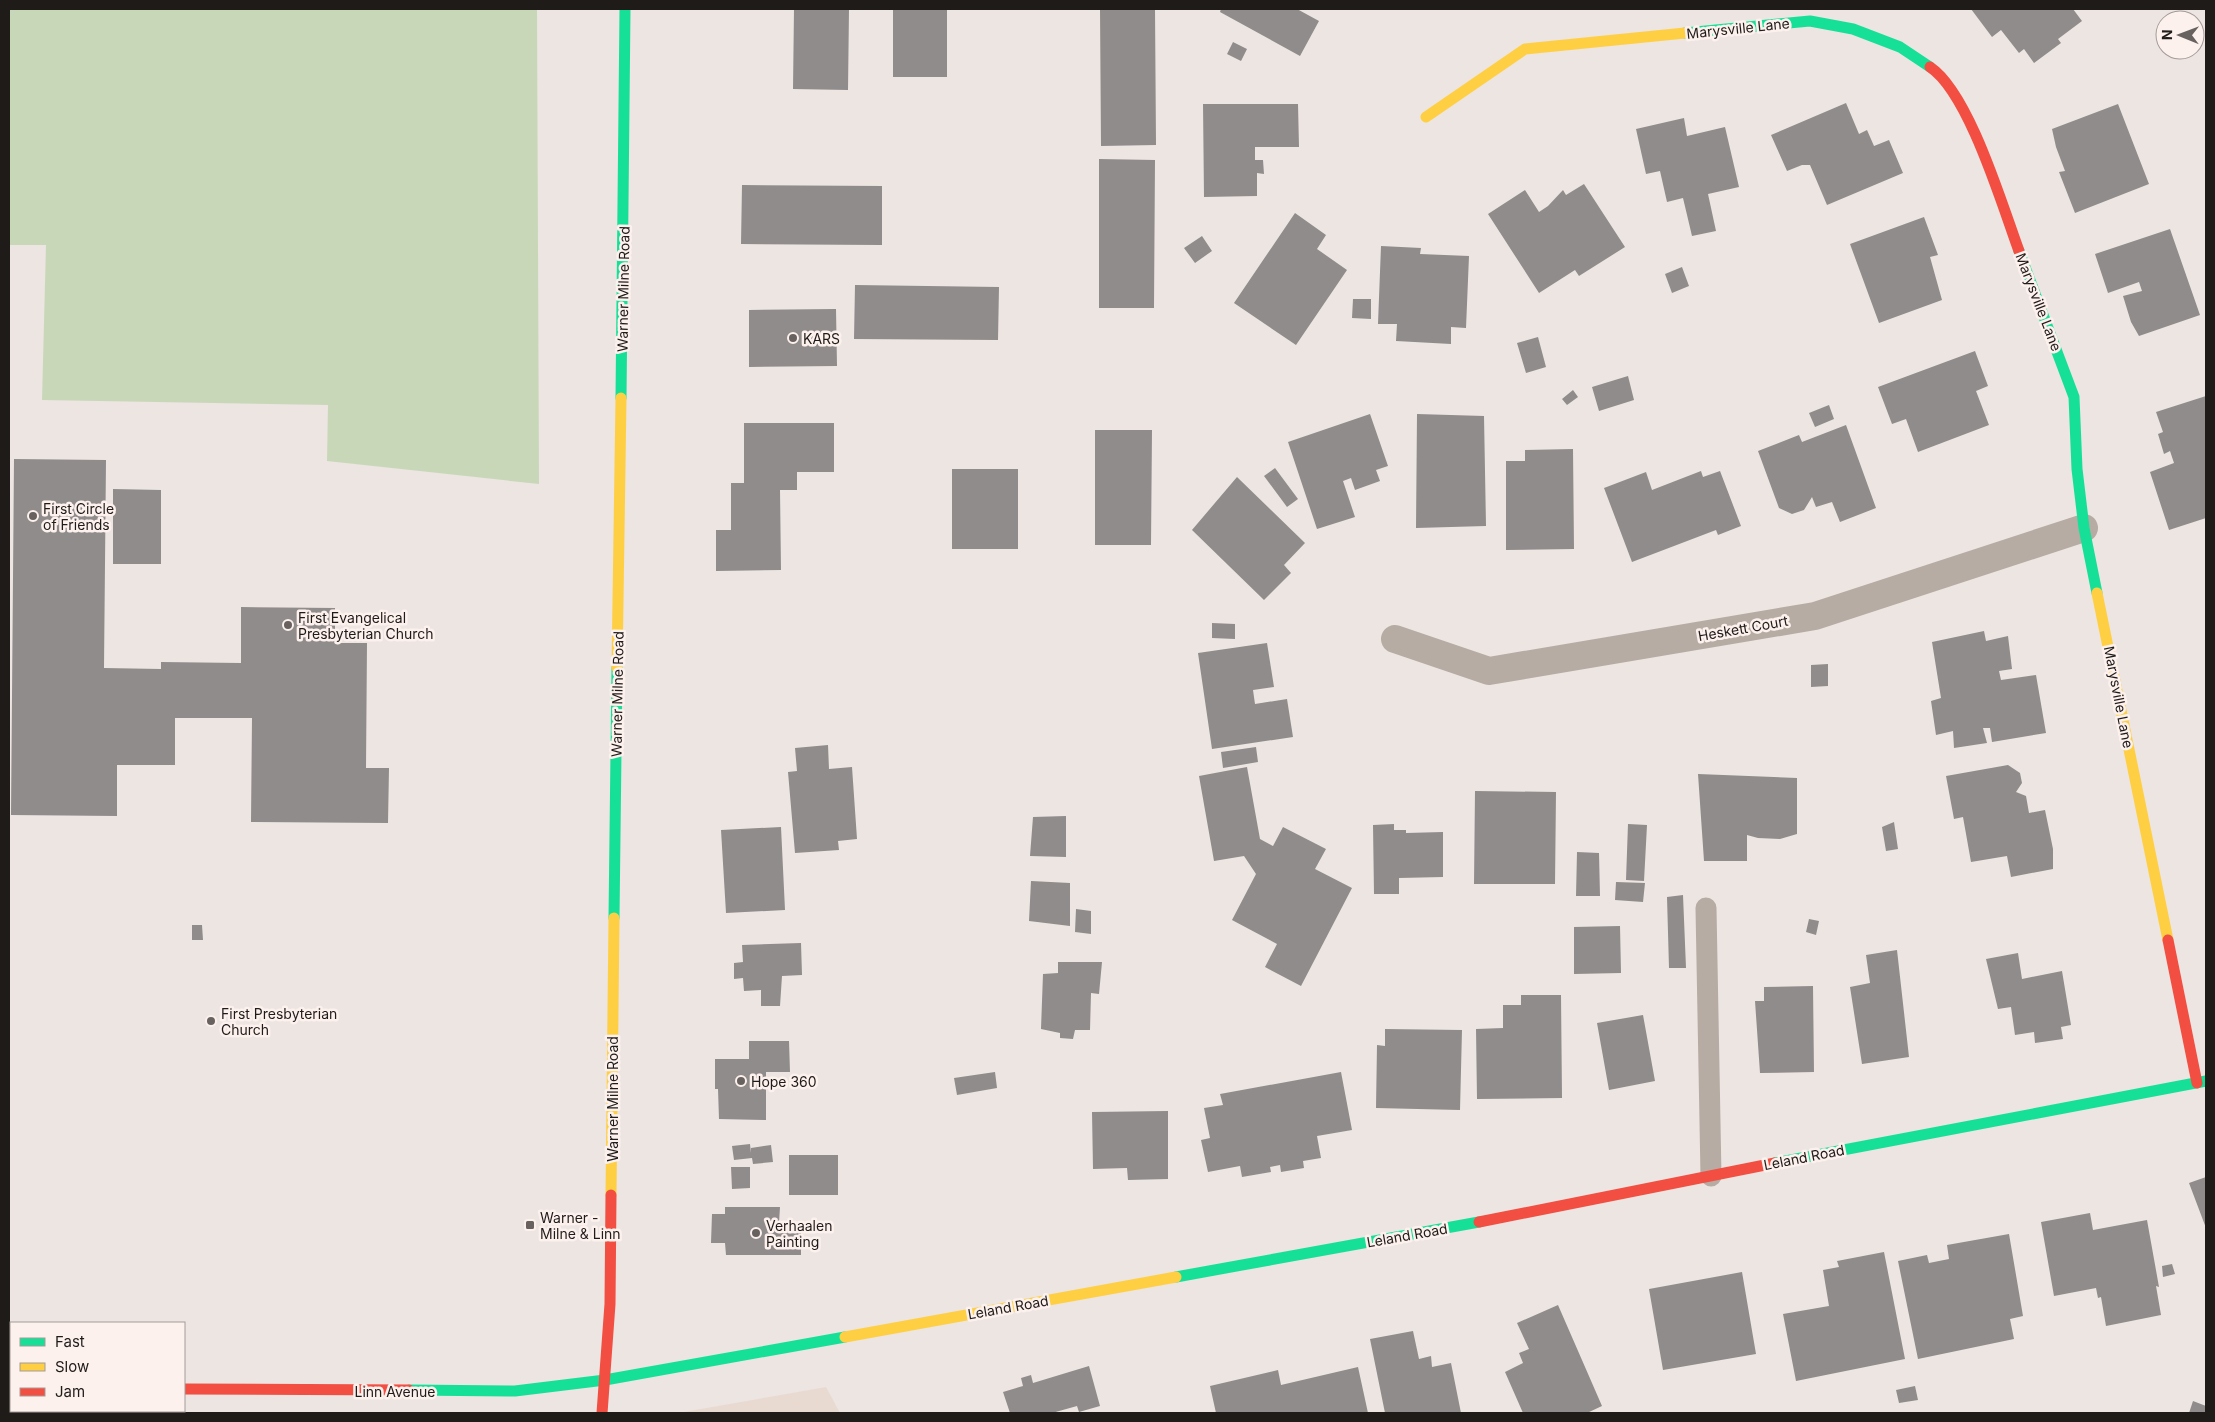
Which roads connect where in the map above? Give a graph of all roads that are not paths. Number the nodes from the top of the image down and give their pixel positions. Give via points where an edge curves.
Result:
1 (625, 9) edge
2 (1426, 117) dead end
3 (2084, 528) junction
4 (1395, 640) dead end
5 (1706, 908) dead end
6 (2202, 1082) edge
7 (1711, 1176) junction
8 (605, 1380) junction
9 (185, 1389) edge
10 (602, 1413) edge

1 - 8 main road, Warner Milne Road via 610,1304
2 - 3 main road, Marysville Lane via 1525,49 1810,21 1853,29 1900,47 1938,72 1967,113 2074,397 2077,470
3 - 4 street, Heskett Court via 1814,616 1489,670
3 - 6 main road, Marysville Lane
5 - 7 lane
6 - 7 main road, Leland Road
7 - 8 main road, Leland Road via 1442,1229
8 - 9 main road, Linn Avenue via 515,1391
8 - 10 main road, Warner Milne Road

